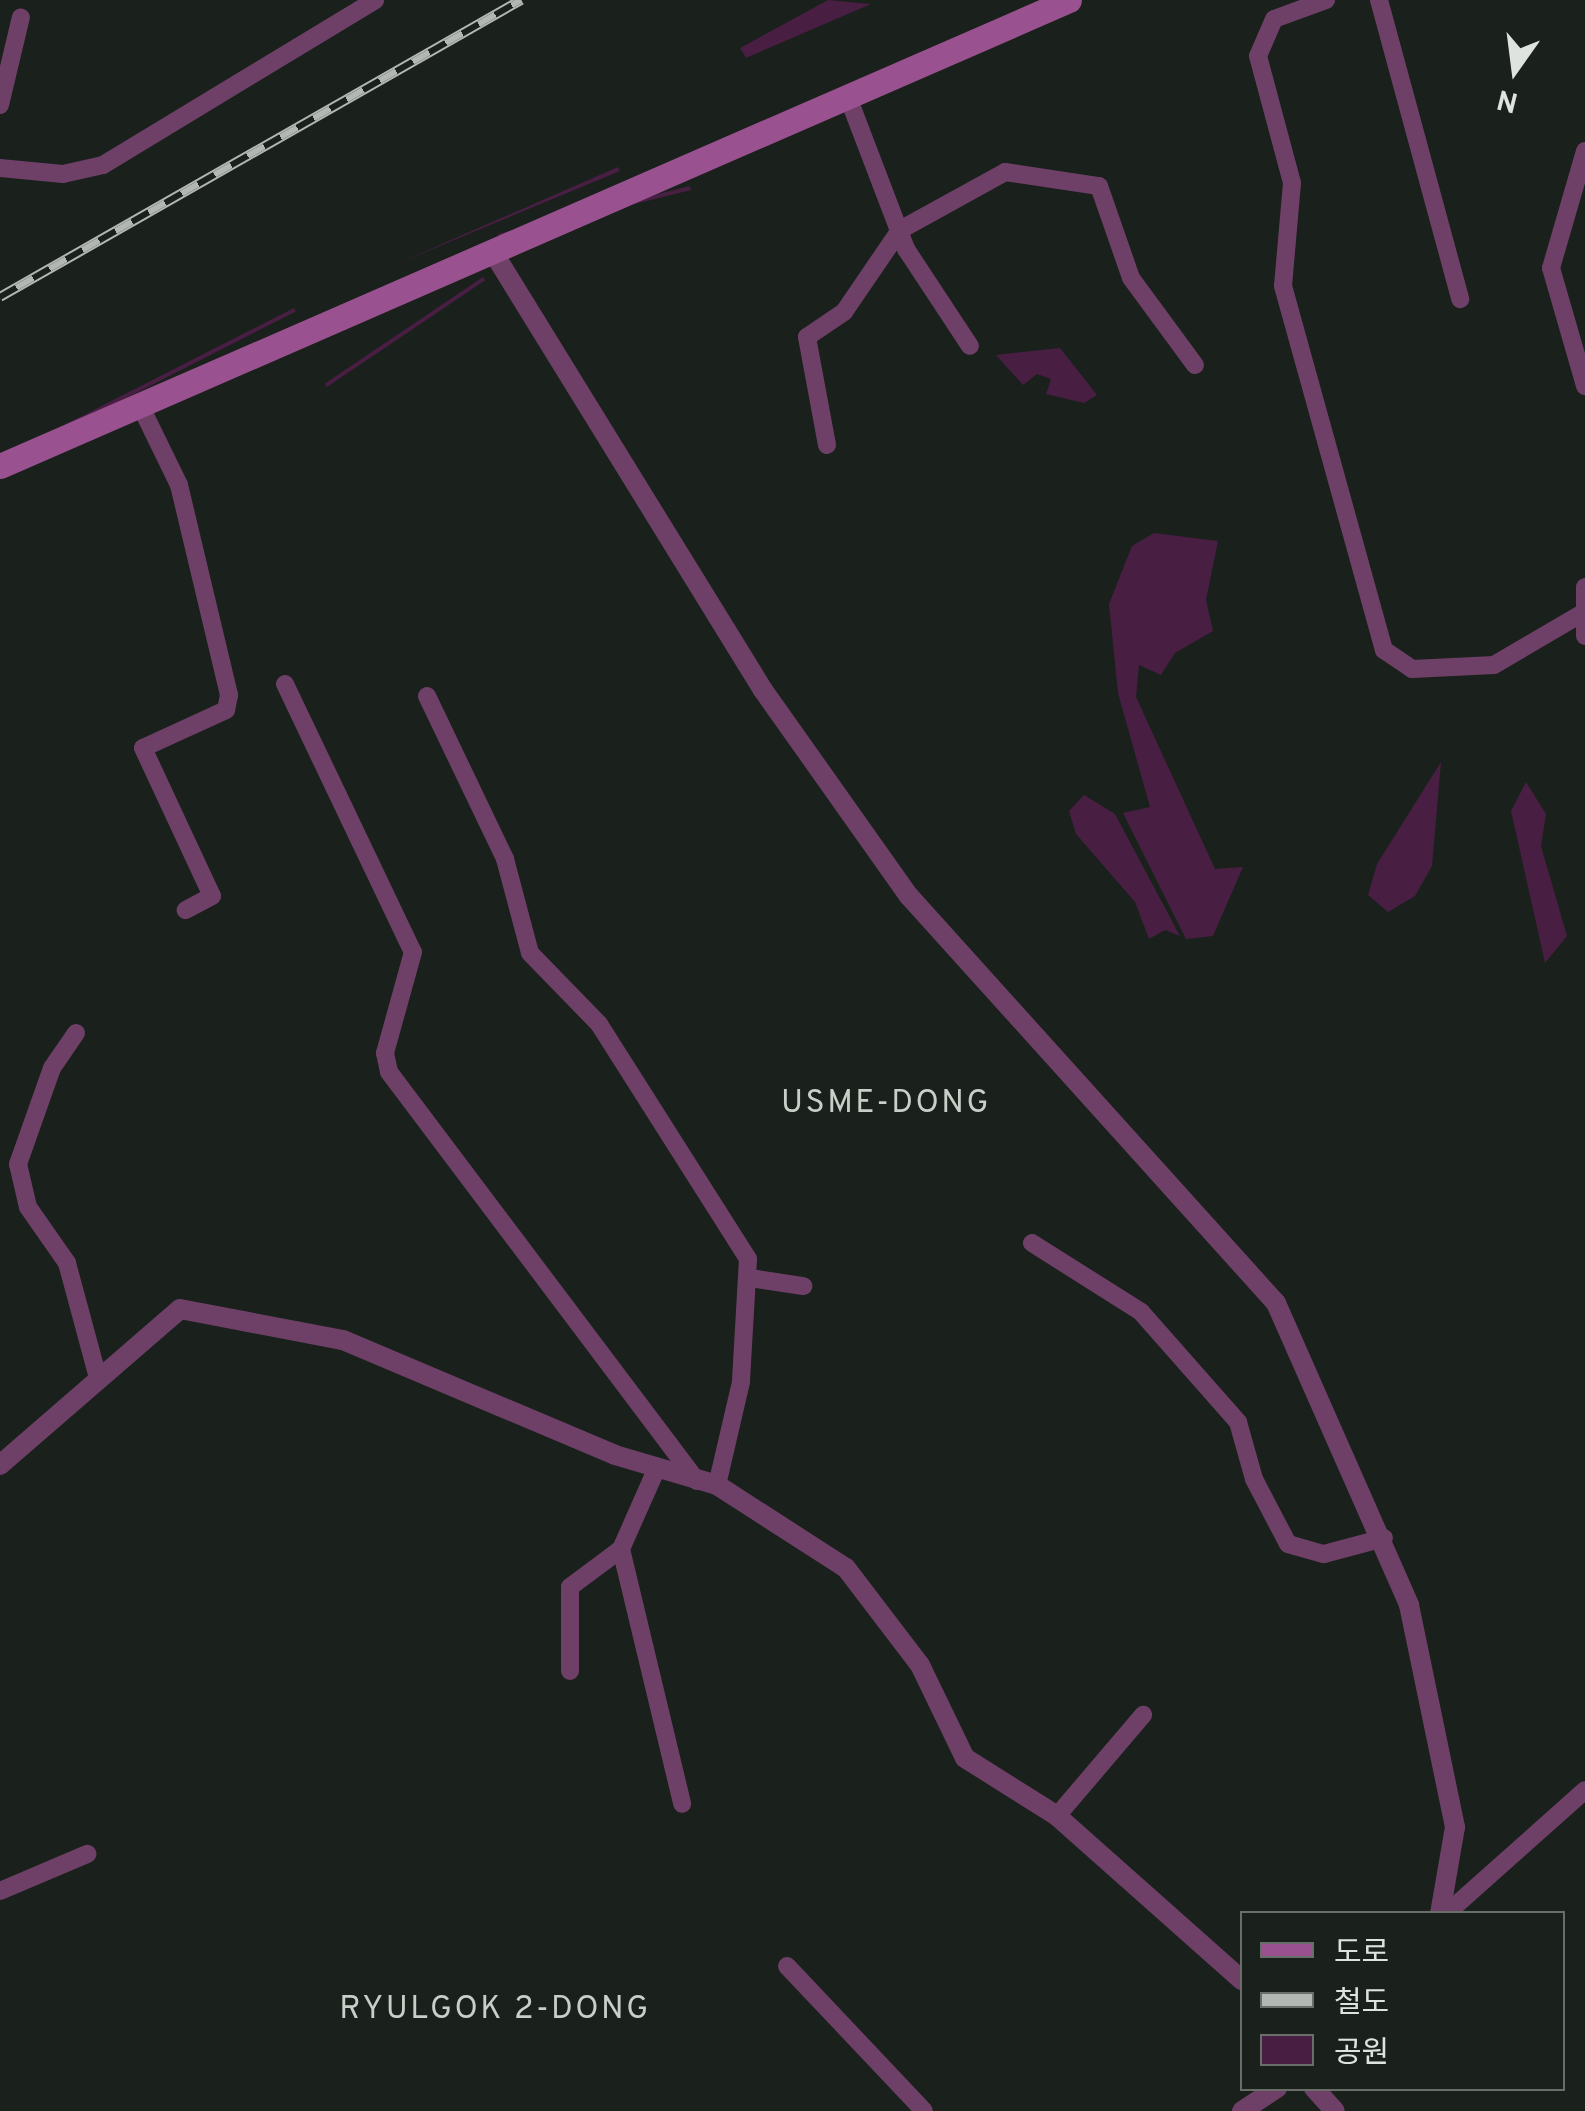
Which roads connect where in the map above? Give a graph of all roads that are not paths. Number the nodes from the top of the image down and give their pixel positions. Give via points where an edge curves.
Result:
1 (375, 0) edge
2 (1069, 0) edge
3 (1326, 0) edge
4 (1379, 0) edge
5 (22, 17) dead end
6 (848, 97) junction
7 (0, 104) edge
8 (1585, 151) edge
9 (0, 168) edge
10 (900, 230) junction
11 (493, 252) junction
12 (1460, 299) dead end
13 (970, 346) dead end
14 (1195, 365) dead end
15 (1585, 386) edge
16 (140, 405) junction
17 (827, 445) dead end
18 (0, 466) edge
19 (1585, 587) edge
20 (1581, 614) junction
21 (1585, 636) edge
22 (285, 684) dead end
23 (427, 696) dead end
24 (186, 910) dead end
25 (76, 1033) dead end
26 (9, 1152) edge
27 (1032, 1243) dead end
28 (750, 1278) junction
29 (802, 1286) dead end
30 (98, 1378) junction
31 (0, 1465) edge
32 (656, 1470) junction
33 (707, 1483) junction
34 (1384, 1538) junction
35 (621, 1549) junction
36 (570, 1672) dead end
37 (1143, 1716) dead end
38 (1585, 1790) edge
39 (682, 1804) dead end
40 (1058, 1816) junction
41 (86, 1854) dead end
42 (0, 1891) edge
43 (1443, 1911) edge
44 (1446, 1911) edge
45 (787, 1966) dead end
46 (1240, 1978) edge
47 (1273, 2091) edge
48 (1317, 2091) edge
49 (924, 2111) edge
50 (1242, 2111) edge
51 (1335, 2111) edge

1 - 9 street via 103,166 63,174
2 - 6 main road
3 - 20 street via 1274,19 1258,56 1292,184 1284,286 1384,650 1412,669 1494,665
4 - 12 street
5 - 7 street
6 - 10 street
6 - 11 main road
8 - 15 street via 1551,268
10 - 13 street via 922,281
10 - 14 street via 1005,172 1098,186 1130,278
10 - 17 street via 844,312 807,337
11 - 16 main road
11 - 34 street via 763,690 908,896 1276,1304
16 - 18 main road
16 - 24 street via 180,485 229,695 226,710 144,748 212,896
19 - 20 street
20 - 21 street
22 - 33 street via 413,952 385,1053 390,1072
23 - 28 street via 506,860 530,953 624,1060 733,1229
25 - 26 street
26 - 30 street via 28,1207 61,1248
27 - 34 street via 1141,1312 1238,1422 1254,1479 1288,1544 1324,1554
28 - 29 street
28 - 33 street via 741,1382
30 - 31 street
30 - 32 street via 164,1313 196,1310 343,1340
32 - 33 street
32 - 35 street
33 - 40 street via 846,1568 920,1665 965,1758
34 - 43 street via 1408,1604 1455,1827
35 - 36 street via 570,1587
35 - 39 street
37 - 40 street
38 - 44 street
40 - 46 street
41 - 42 street
45 - 49 street
47 - 50 street
48 - 51 street

